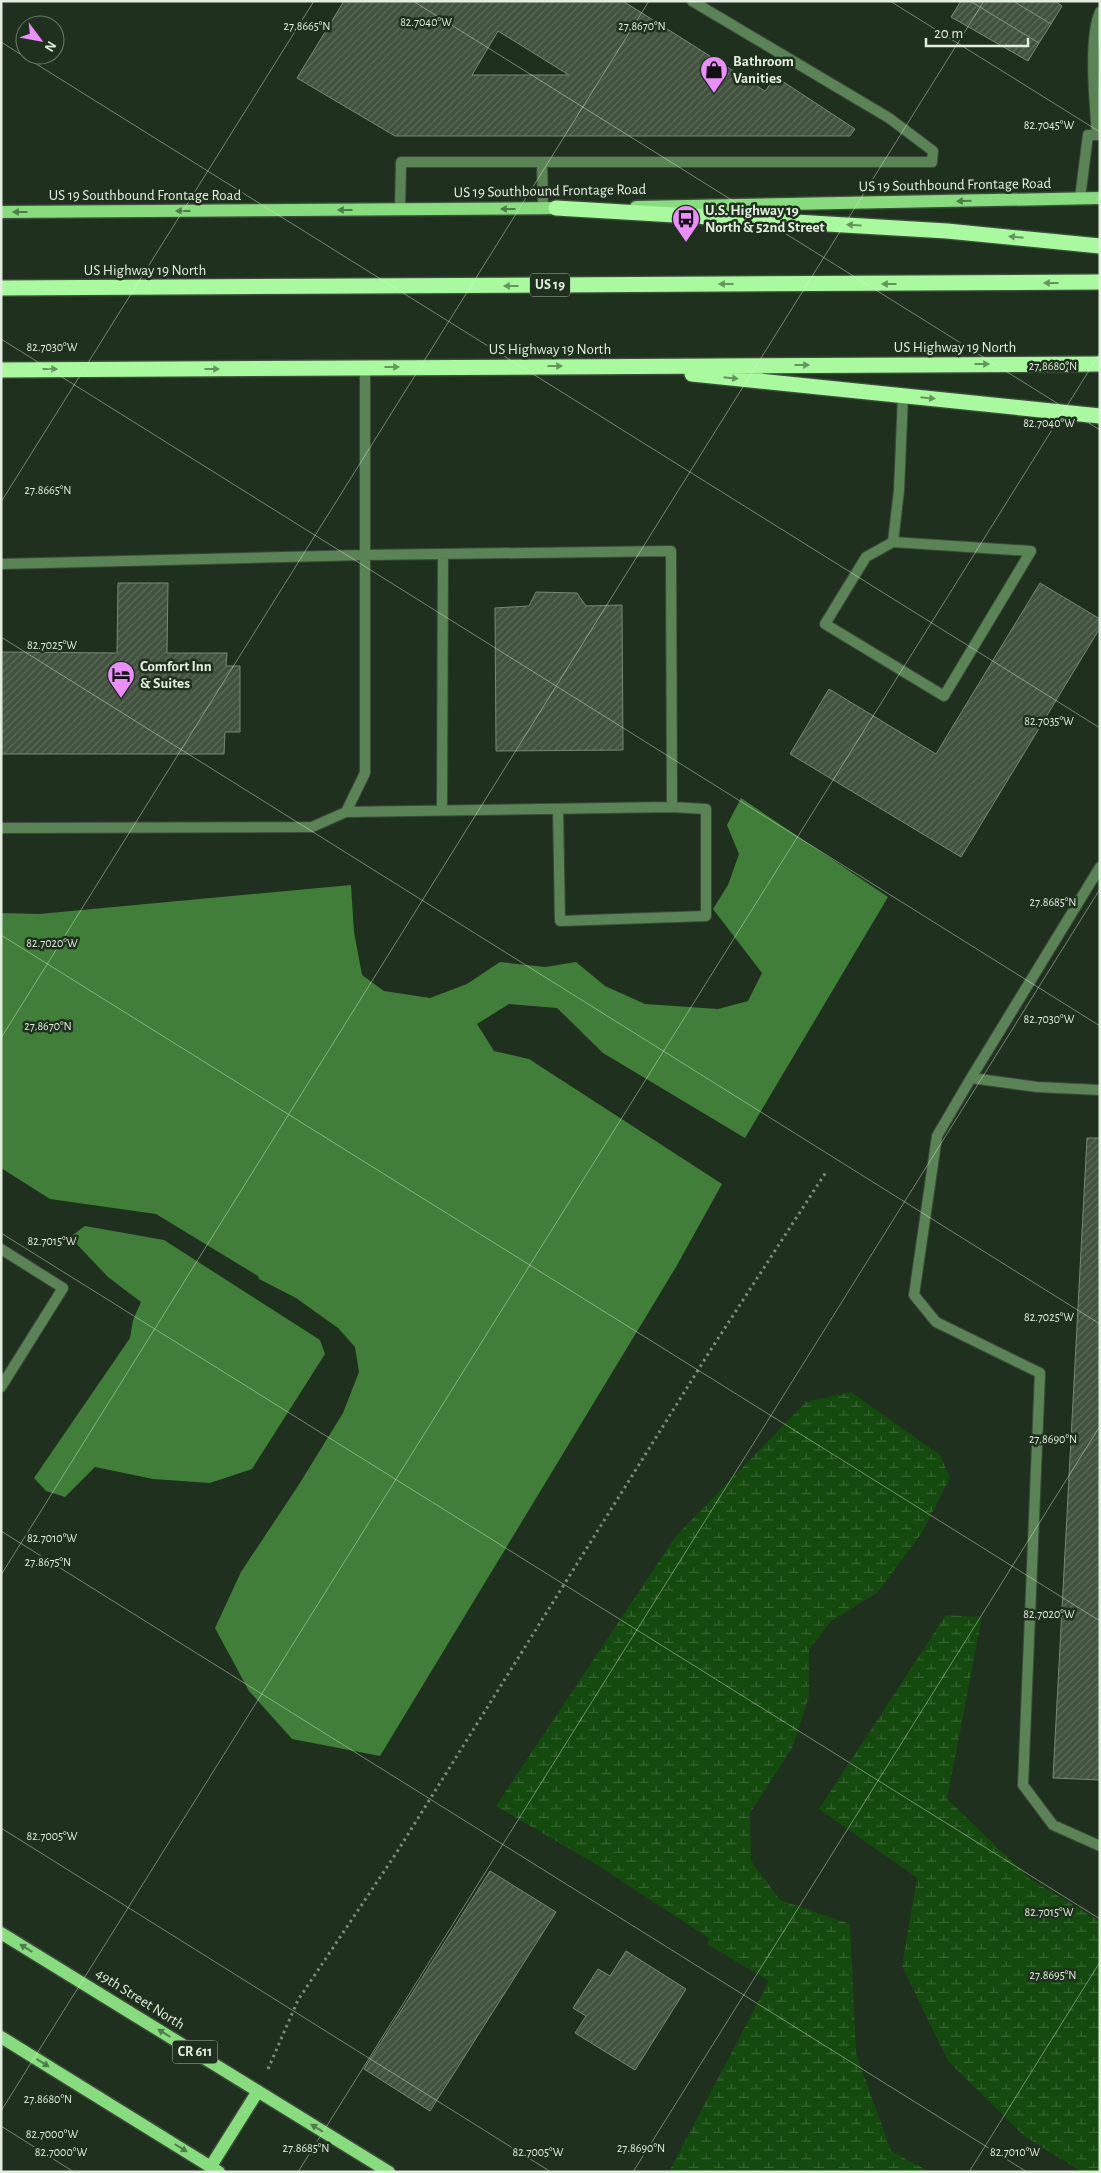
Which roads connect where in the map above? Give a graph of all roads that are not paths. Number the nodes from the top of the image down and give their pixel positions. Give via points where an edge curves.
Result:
1 (692, 1) edge
2 (1100, 12) edge
3 (1098, 135) edge
4 (542, 162) junction
5 (1080, 198) junction
6 (1100, 198) edge
7 (550, 208) junction
8 (400, 209) junction
9 (1, 212) edge
10 (1100, 246) edge
11 (1100, 282) edge
12 (1, 288) edge
13 (1100, 364) edge
14 (613, 366) junction
15 (365, 368) junction
16 (1, 370) edge
17 (903, 396) junction
18 (1100, 416) edge
19 (893, 542) junction
20 (443, 554) junction
21 (365, 555) junction
22 (1, 564) edge
23 (672, 807) junction
24 (558, 809) junction
25 (442, 810) junction
26 (346, 812) junction
27 (1, 828) edge
28 (1100, 867) edge
29 (970, 1078) junction
30 (1100, 1090) edge
31 (1, 1249) edge
32 (1, 1387) edge
33 (1100, 1846) edge
34 (1, 1933) edge
35 (1, 2037) edge
36 (258, 2091) junction
37 (212, 2170) edge
38 (389, 2172) edge

1 - 4 lane via 889,118 933,151 932,162
2 - 3 lane via 1094,24
3 - 5 lane via 1088,136
4 - 7 lane
4 - 8 lane via 401,162
5 - 6 main road, US 19 Southbound Frontage Road
5 -> 7 main road, US 19 Southbound Frontage Road
7 -> 8 main road, US 19 Southbound Frontage Road
10 -> 7 highway via 947,230
8 -> 9 main road, US 19 Southbound Frontage Road
11 -> 12 highway, US Highway 19 North / US 19
14 -> 13 highway, US Highway 19 North
15 -> 14 highway, US Highway 19 North
14 -> 17 highway
16 -> 15 highway, US Highway 19 North
15 - 21 lane
17 -> 18 highway
17 - 19 lane
19 - 19 lane via 866,557 825,624 944,696 1031,550
20 - 21 lane
20 - 23 lane via 671,552
20 - 25 lane
21 - 22 lane
21 - 26 lane via 365,773
23 - 24 lane
23 - 24 lane via 706,809 706,916 560,921
24 - 25 lane
25 - 26 lane
26 - 27 lane via 312,827
28 - 29 lane
29 - 30 lane via 1037,1087
29 - 33 lane via 937,1136 914,1295 936,1322 1040,1373 1023,1786 1053,1825
31 - 32 lane via 62,1288
36 -> 34 main road, 49th Street North / CR 611
35 -> 37 main road
36 - 37 main road
38 -> 36 main road, 49th Street North / CR 611

